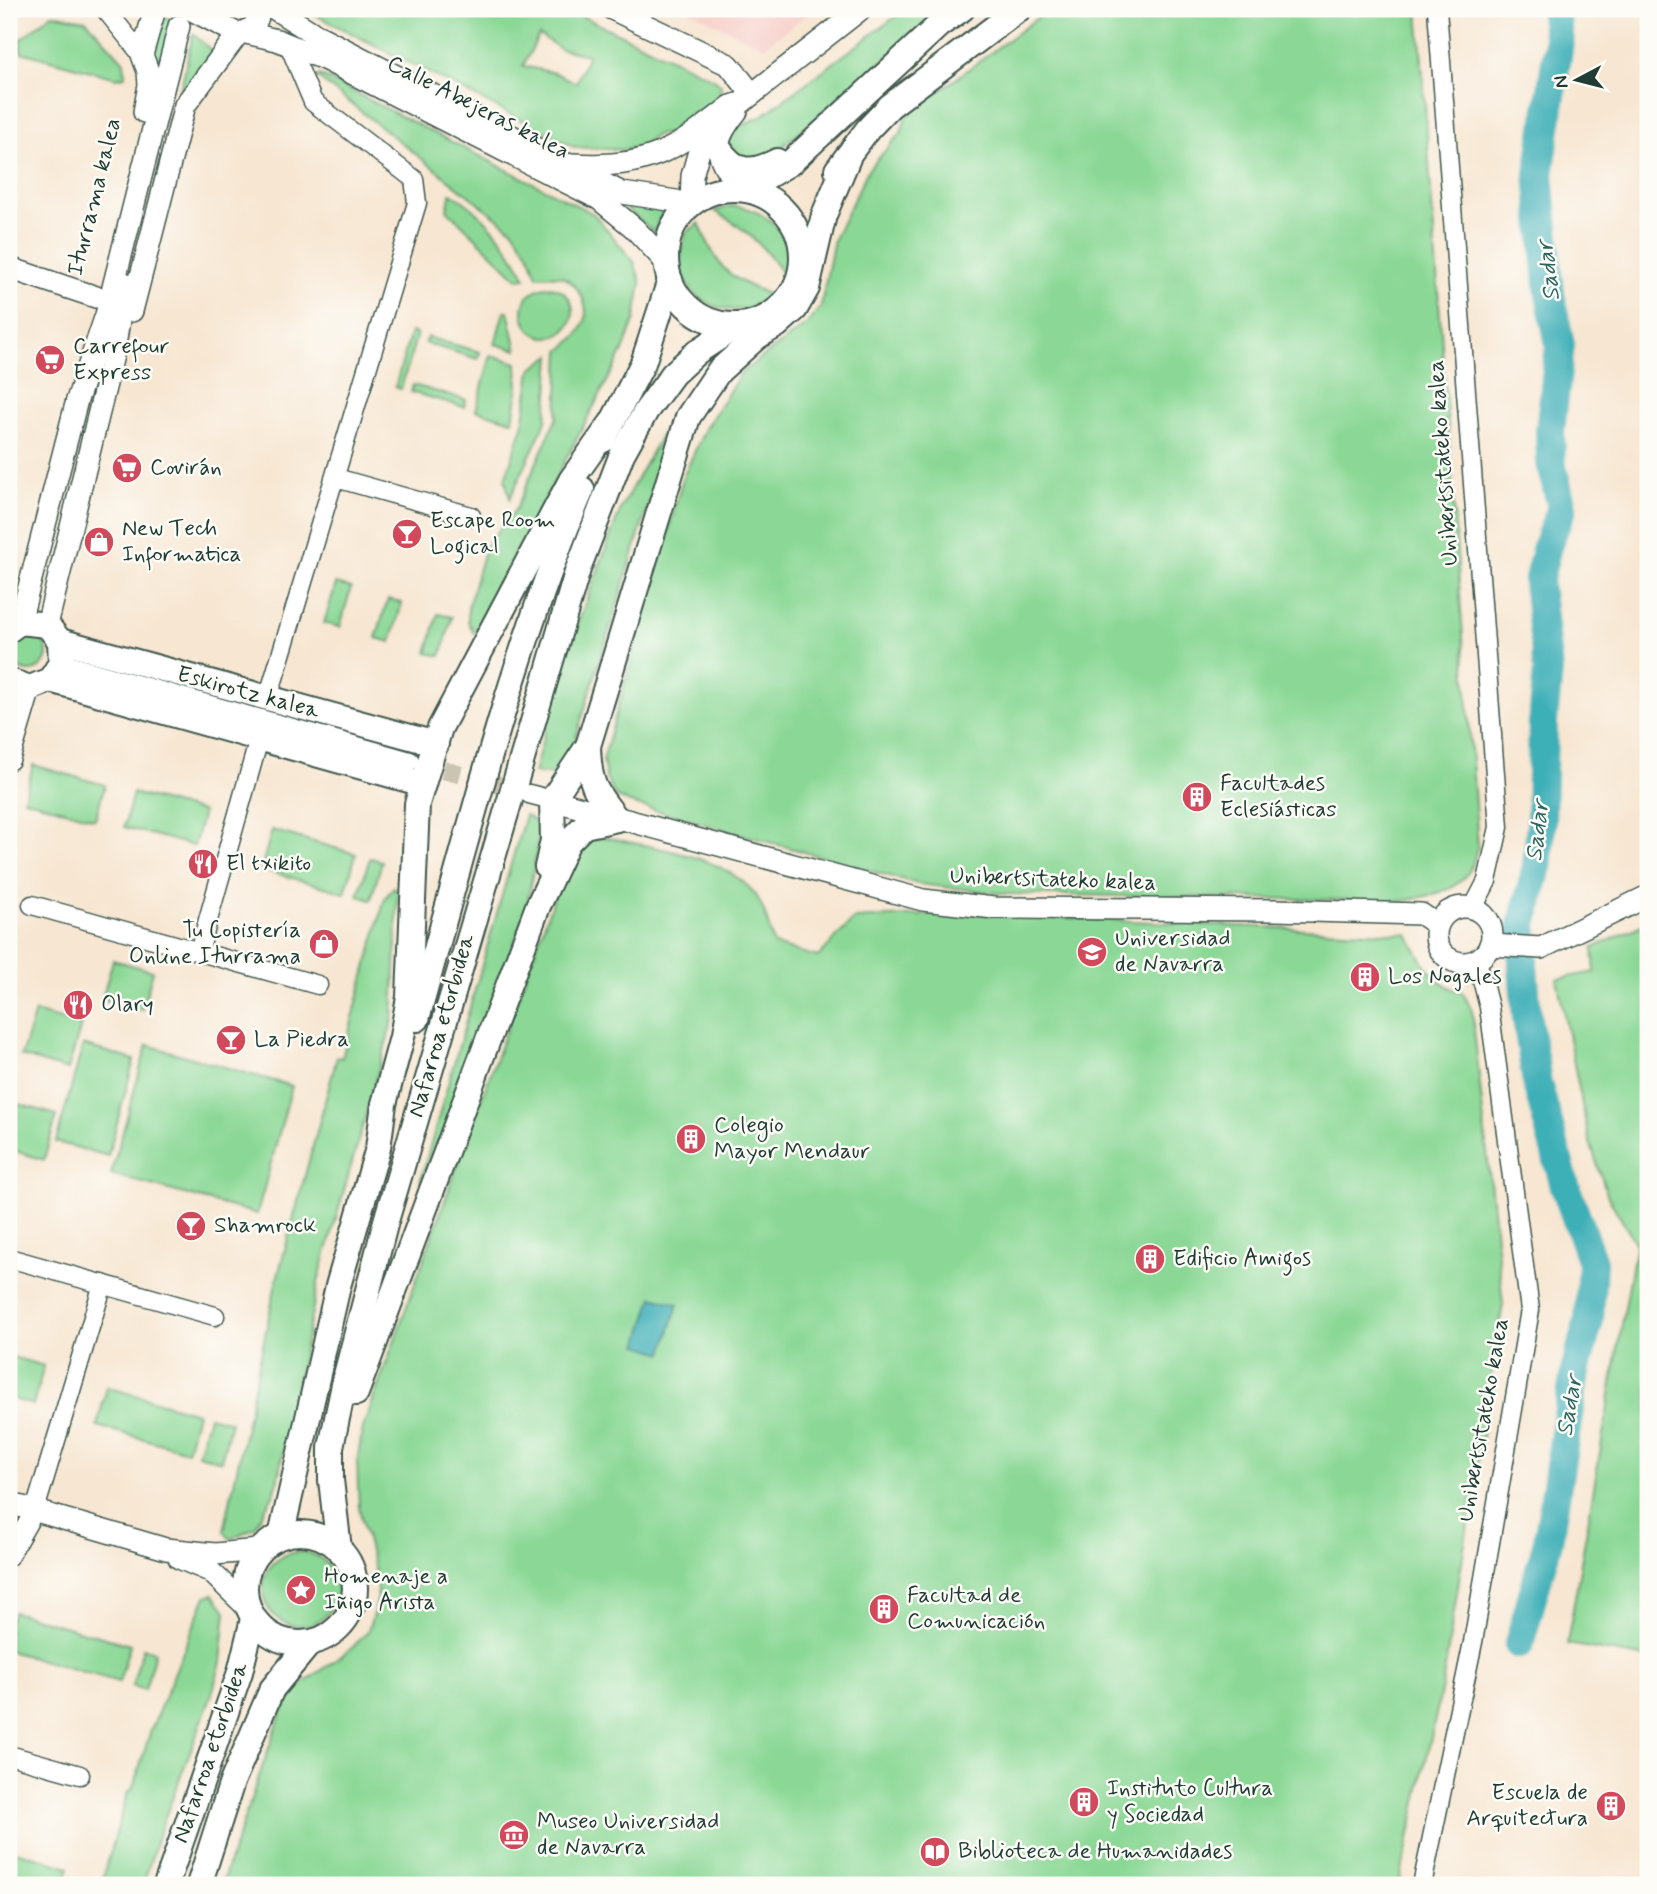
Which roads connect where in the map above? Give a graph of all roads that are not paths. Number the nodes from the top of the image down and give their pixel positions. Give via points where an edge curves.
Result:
1 (105, 9) edge
2 (155, 9) edge
3 (261, 9) edge
4 (275, 9) edge
5 (612, 9) edge
6 (861, 9) edge
7 (962, 9) edge
8 (1019, 9) edge
9 (1437, 9) edge
10 (185, 22) edge
11 (242, 33) junction
12 (289, 45) junction
13 (142, 55) junction
14 (314, 55) junction
15 (304, 84) junction
16 (747, 98) junction
17 (837, 117) junction
18 (706, 126) junction
19 (719, 149) junction
20 (848, 158) junction
21 (568, 163) junction
22 (741, 189) junction
23 (690, 205) junction
24 (802, 250) junction
25 (9, 268) edge
26 (668, 271) junction
27 (96, 297) junction
28 (749, 330) junction
29 (114, 351) junction
30 (77, 400) junction
31 (610, 425) junction
32 (337, 478) junction
33 (471, 516) dead end
34 (14, 626) edge
35 (43, 663) edge
36 (268, 698) junction
37 (259, 739) junction
38 (436, 744) junction
39 (588, 746) junction
40 (9, 759) edge
41 (410, 761) tunnel mouth
42 (423, 784) junction
43 (541, 797) junction
44 (617, 819) junction
45 (1648, 896) edge
46 (32, 905) dead end
47 (538, 906) junction
48 (1473, 908) junction
49 (1437, 925) junction
50 (1492, 951) junction
51 (199, 952) junction
52 (318, 985) dead end
53 (382, 1133) junction
54 (9, 1258) edge
55 (103, 1284) junction
56 (215, 1316) dead end
57 (9, 1503) edge
58 (35, 1510) junction
59 (335, 1510) junction
60 (281, 1536) junction
61 (166, 1549) junction
62 (340, 1549) junction
63 (259, 1550) junction
64 (9, 1556) edge
65 (250, 1613) junction
66 (309, 1644) junction
67 (9, 1755) edge
68 (80, 1775) dead end
69 (166, 1885) edge
70 (199, 1885) edge
71 (1422, 1885) edge

1 - 13 street
2 - 13 street, Iturrama kalea
3 - 11 street via 259,21
4 - 21 street, Calle Abejeras kalea via 313,33
5 - 16 street via 729,65
6 - 16 street
7 - 17 main road via 939,24
8 - 20 main road, Nafarroa etorbidea via 890,106
9 - 48 street, Unibertsitateko kalea via 1499,827 1487,881
10 - 11 street, Calle Abejeras kalea
10 - 29 street via 124,288
10 - 30 street, Iturrama kalea via 106,315
11 - 12 street, Calle Abejeras kalea
11 - 29 street via 185,105 127,328
12 - 14 street, Calle Abejeras kalea
12 - 15 street
13 - 27 street, Iturrama kalea via 148,92
14 - 15 street
14 - 26 street, Calle Abejeras kalea via 599,199 634,228
15 - 32 street via 323,112 414,179 417,203
16 - 18 street
16 - 19 street via 722,128
17 - 19 main road via 778,161 756,170 733,166
17 - 22 main road via 782,170
18 - 21 street via 655,158 601,166
18 - 23 street via 692,176
19 - 22 street
20 - 24 main road, Nafarroa etorbidea via 827,180
20 - 28 main road, Nafarroa etorbidea via 824,215 807,288 795,309
21 - 23 street, Calle Abejeras kalea via 622,193
22 - 23 main road via 705,195
22 - 24 main road via 766,196 783,210 796,228
23 - 26 main road via 671,229
24 - 28 main road via 796,285 786,301
25 - 27 street
26 - 28 main road via 680,298 695,313
26 - 31 main road, Nafarroa etorbidea via 643,363
27 - 30 street, Iturrama kalea
28 - 39 main road via 688,417
28 - 59 main road, Nafarroa etorbidea via 666,404 640,441 602,512 578,569 386,1221 346,1375 331,1447
29 - 35 street
30 - 34 street, Iturrama kalea
31 - 38 main road, Nafarroa etorbidea via 571,480 440,728
31 - 53 main road, Nafarroa etorbidea via 550,573 467,839 393,1109
32 - 33 street
32 - 36 street
34 - 35 main road
35 - 36 main road, Eskirotz kalea
35 - 37 main road, Eskirotz kalea
35 - 40 street
35 - 41 street, Eskirotz kalea
36 - 38 main road, Eskirotz kalea
37 - 42 main road, Eskirotz kalea
37 - 51 street
38 - 42 main road, Nafarroa etorbidea
39 - 43 main road
39 - 44 main road via 589,778 595,793
42 - 53 main road, Nafarroa etorbidea via 417,804 409,997 384,1104
43 - 44 street, Unibertsitateko kalea
43 - 47 main road via 553,840
44 - 47 main road via 584,826 568,842
44 - 49 street, Unibertsitateko kalea via 923,900 994,908 1421,915
45 - 50 street via 1541,948
46 - 51 street
47 - 59 main road via 354,1399
48 - 49 street via 1455,908
48 - 50 street via 1487,919
49 - 50 street via 1437,944 1449,960 1458,963
50 - 71 street, Unibertsitateko kalea via 1489,1007 1530,1310 1474,1642
51 - 52 street
53 - 60 main road, Nafarroa etorbidea via 338,1286
54 - 55 street
55 - 56 street
55 - 58 street
57 - 58 street
58 - 61 street
58 - 64 street
59 - 62 main road, Nafarroa etorbidea
60 - 62 main road via 312,1534
60 - 63 main road
61 - 63 street via 215,1554
61 - 65 street via 210,1571
62 - 66 main road via 350,1563 355,1597 339,1628
63 - 65 main road via 245,1577
65 - 66 main road via 277,1640
65 - 69 main road, Nafarroa etorbidea via 240,1672
66 - 70 main road, Nafarroa etorbidea via 272,1689 232,1782
67 - 68 street

